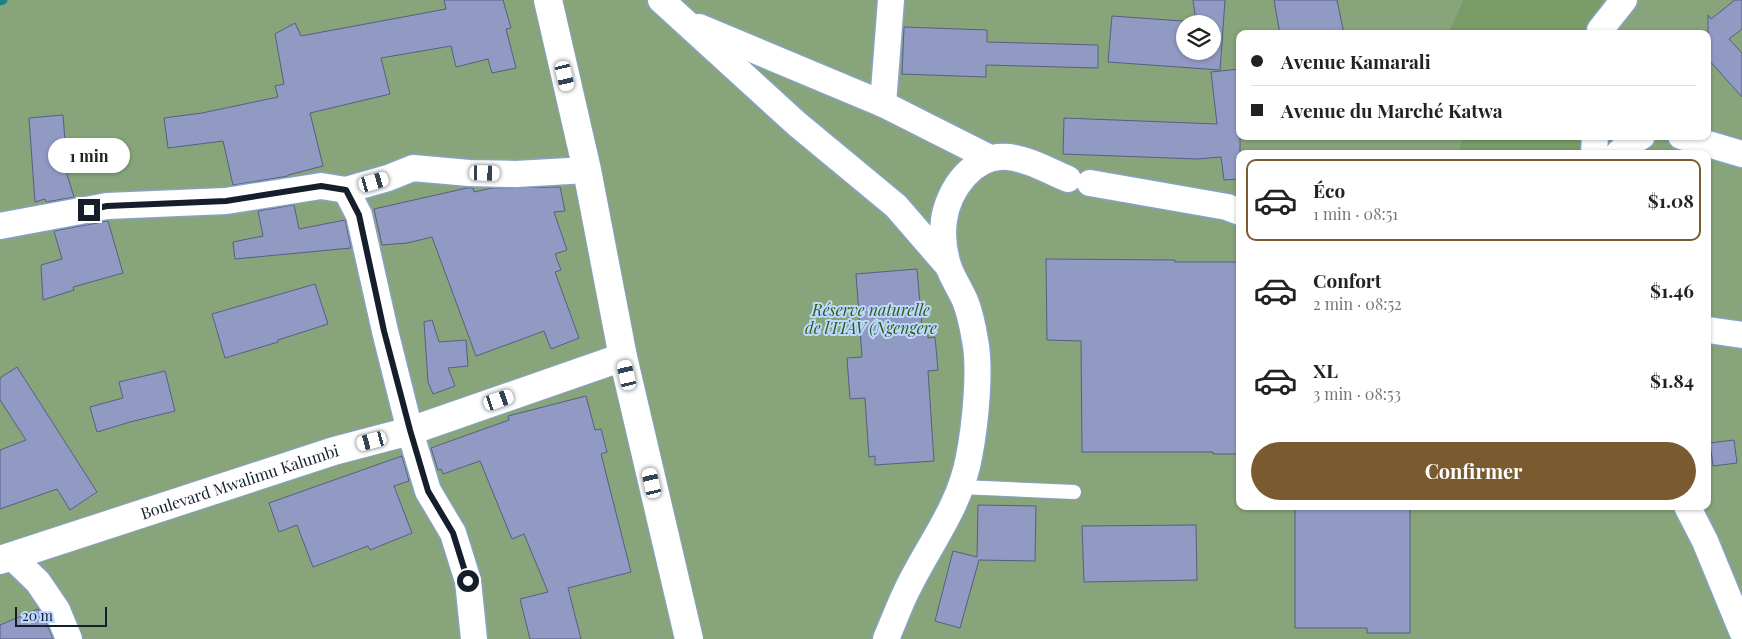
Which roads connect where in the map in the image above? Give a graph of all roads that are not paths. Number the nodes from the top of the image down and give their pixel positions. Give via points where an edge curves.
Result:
1 (548, 0) edge
2 (661, 0) edge
3 (891, 0) edge
4 (1624, 0) edge
5 (682, 20) junction
6 (1600, 30) edge
7 (883, 104) junction
8 (1636, 140) edge
9 (1695, 140) edge
10 (1622, 150) edge
11 (1742, 154) edge
12 (990, 158) junction
13 (587, 170) junction
14 (346, 190) junction
15 (1236, 210) edge
16 (0, 226) edge
17 (948, 266) junction
18 (1711, 331) edge
19 (1742, 336) edge
20 (623, 357) junction
21 (410, 430) junction
22 (961, 487) junction
23 (1074, 492) dead end
24 (1689, 510) edge
25 (6, 558) edge
26 (1742, 631) edge
27 (69, 639) edge
28 (474, 639) edge
29 (689, 639) edge
30 (886, 639) edge

1 - 13 main road
2 - 5 street
3 - 7 street
4 - 6 street
5 - 7 street
5 - 17 street via 797,124 896,206
7 - 12 street
8 - 10 street
9 - 11 street
12 - 15 street via 1007,156 1079,181
12 - 17 street via 968,172 952,195 944,220
13 - 14 street via 516,174 413,168
13 - 20 main road
14 - 16 street via 321,186 226,201 107,206
14 - 21 street via 359,215
17 - 22 street via 966,305 976,342 977,383 969,457
18 - 19 street
20 - 21 main road, Boulevard Mwalimu Kalumbi
20 - 29 main road
21 - 25 main road, Boulevard Mwalimu Kalumbi via 334,451
21 - 28 street via 428,491 453,533 468,581
22 - 23 lane
22 - 30 street via 907,590
24 - 26 street
25 - 27 street via 38,582 57,610

